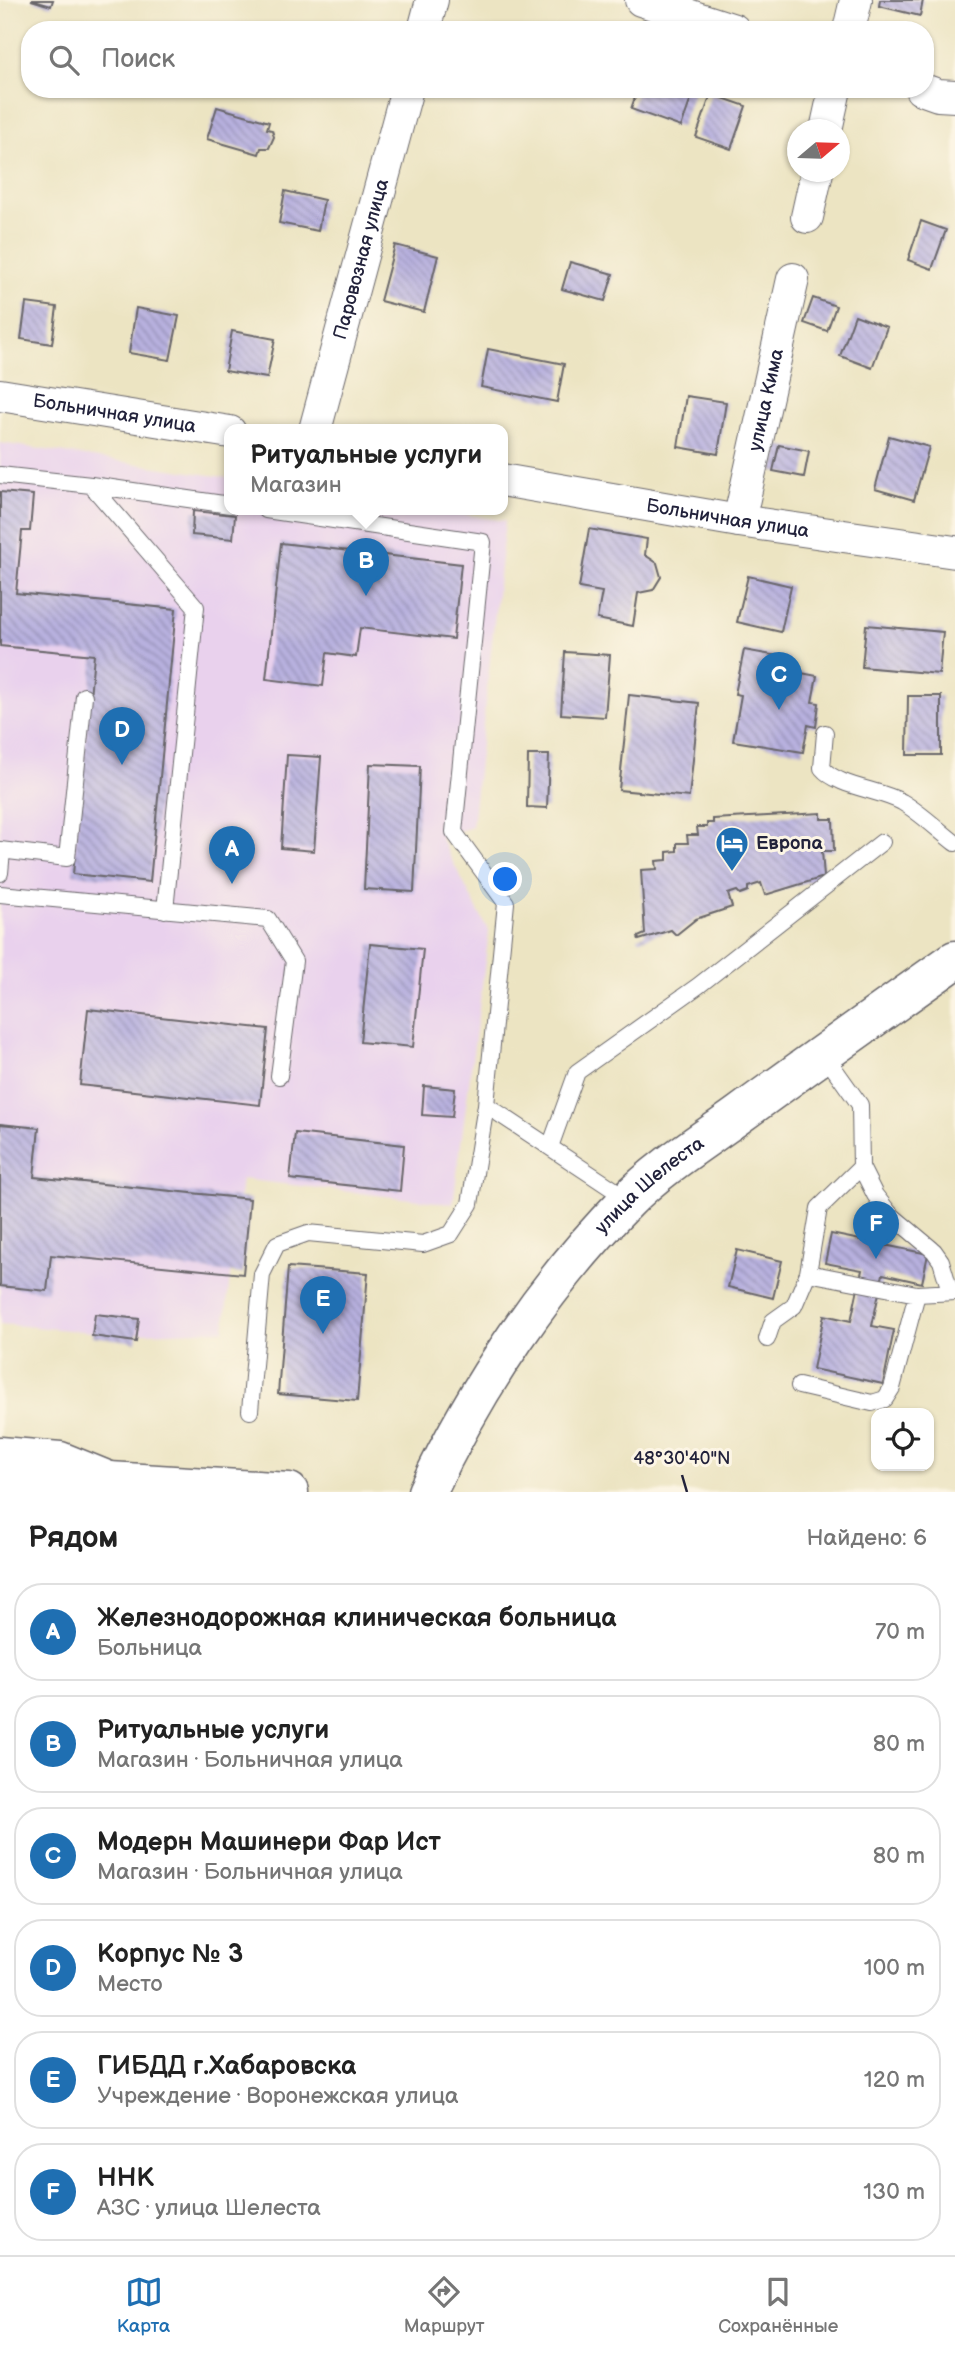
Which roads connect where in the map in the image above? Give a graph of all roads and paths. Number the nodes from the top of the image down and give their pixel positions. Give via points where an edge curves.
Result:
1 (432, 0) edge
2 (641, 0) edge
3 (856, 0) edge
4 (426, 21) edge
5 (706, 21) edge
6 (851, 21) edge
7 (934, 94) edge
8 (955, 96) edge
9 (405, 98) edge
10 (833, 98) edge
11 (829, 119) edge
12 (815, 182) edge
13 (807, 217) dead end
14 (793, 279) dead end
15 (0, 395) edge
16 (317, 424) edge
17 (224, 431) edge
18 (0, 475) edge
19 (508, 481) edge
20 (91, 485) junction
21 (224, 504) edge
22 (300, 515) edge
23 (739, 521) junction
24 (955, 552) edge
25 (84, 696) dead end
26 (825, 733) dead end
27 (882, 842) dead end
28 (955, 843) edge
29 (1, 850) edge
30 (0, 873) edge
31 (0, 894) edge
32 (165, 910) junction
33 (955, 960) edge
34 (823, 1053) junction
35 (279, 1076) dead end
36 (486, 1105) junction
37 (550, 1147) junction
38 (861, 1167) junction
39 (628, 1199) junction
40 (807, 1273) junction
41 (953, 1292) edge
42 (917, 1294) junction
43 (767, 1339) dead end
44 (799, 1386) dead end
45 (250, 1411) dead end
46 (0, 1456) edge
47 (109, 1481) junction
48 (0, 1490) edge
49 (217, 1490) edge
50 (289, 1492) edge
51 (427, 1492) edge

1 - 4 street
2 - 5 street
3 - 6 street
7 - 8 street
9 - 16 street, Паровозная улица
10 - 11 street
12 - 13 street
14 - 23 street, улица Кима
15 - 17 street, Больничная улица
18 - 20 lane
19 - 23 street, Больничная улица
20 - 21 lane
20 - 32 lane via 196,607
22 - 36 lane via 484,542 454,832 506,903
23 - 24 street, Больничная улица
25 - 29 lane via 67,858
26 - 28 lane via 822,768 831,779 903,802
27 - 37 lane via 698,986 577,1072
29 - 30 lane
31 - 32 lane
32 - 35 lane via 268,919 294,961
33 - 34 main road, улица Шелеста
34 - 38 lane via 860,1105
34 - 39 main road, улица Шелеста
36 - 37 lane
36 - 45 lane via 470,1205 451,1234 423,1244 308,1233 277,1244 262,1274
37 - 39 lane
38 - 40 lane via 819,1208
38 - 41 lane via 890,1214 934,1251
39 - 51 main road, улица Шелеста via 567,1267 519,1333 462,1423
40 - 42 lane
40 - 43 lane via 794,1306 773,1321
41 - 42 lane
42 - 44 lane via 885,1399 872,1403
46 - 47 main road via 61,1461
47 - 48 main road via 64,1491
47 - 49 main road
49 - 50 main road

